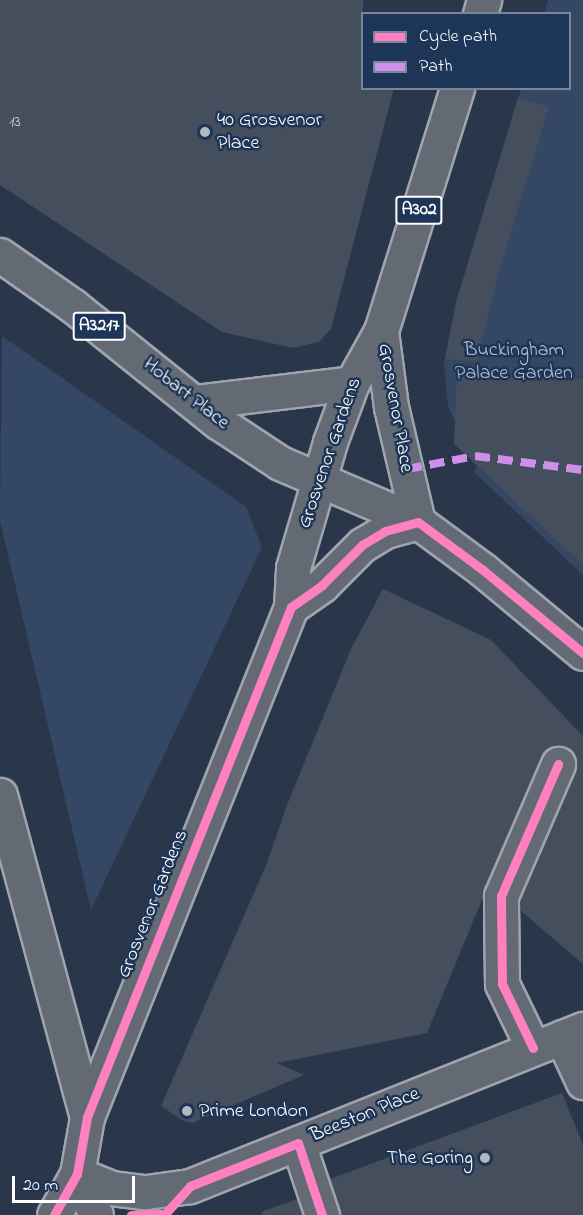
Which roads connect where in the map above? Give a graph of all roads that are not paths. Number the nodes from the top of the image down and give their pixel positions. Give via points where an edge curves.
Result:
1 (456, 90) edge
2 (0, 255) edge
3 (381, 331) junction
4 (352, 383) junction
5 (196, 402) junction
6 (319, 482) junction
7 (418, 522) junction
8 (291, 607) junction
9 (583, 653) edge
10 (558, 764) dead end
11 (0, 795) edge
12 (559, 1038) edge
13 (583, 1082) edge
14 (87, 1117) junction
15 (298, 1143) junction
16 (77, 1174) junction
17 (54, 1215) edge
18 (96, 1215) edge
19 (322, 1215) edge

1 - 3 main road, Grosvenor Place / A302
2 - 5 main road, Hobart Place / A3217
3 - 4 main road, Grosvenor Gardens / A302
3 - 7 main road, Grosvenor Place / A302 via 391,407
4 - 5 main road
4 - 6 main road, Grosvenor Gardens / A302
5 - 6 main road, Hobart Place / A3217 via 218,422 280,463
6 - 7 main road, A3217
6 - 8 main road, Grosvenor Gardens / A302 via 292,568
7 - 8 main road via 385,531 362,545 322,585
7 - 9 main road
8 - 14 main road, Grosvenor Gardens / A302
10 - 12 main road via 501,896 502,984
11 - 14 main road, Grosvenor Gardens
12 - 13 main road
12 - 15 main road, Beeston Place
14 - 16 main road, Grosvenor Gardens / A302
15 - 16 main road, Beeston Place via 189,1186 134,1191 111,1188
15 - 19 main road
16 - 17 main road, Grosvenor Gardens
16 - 18 main road

